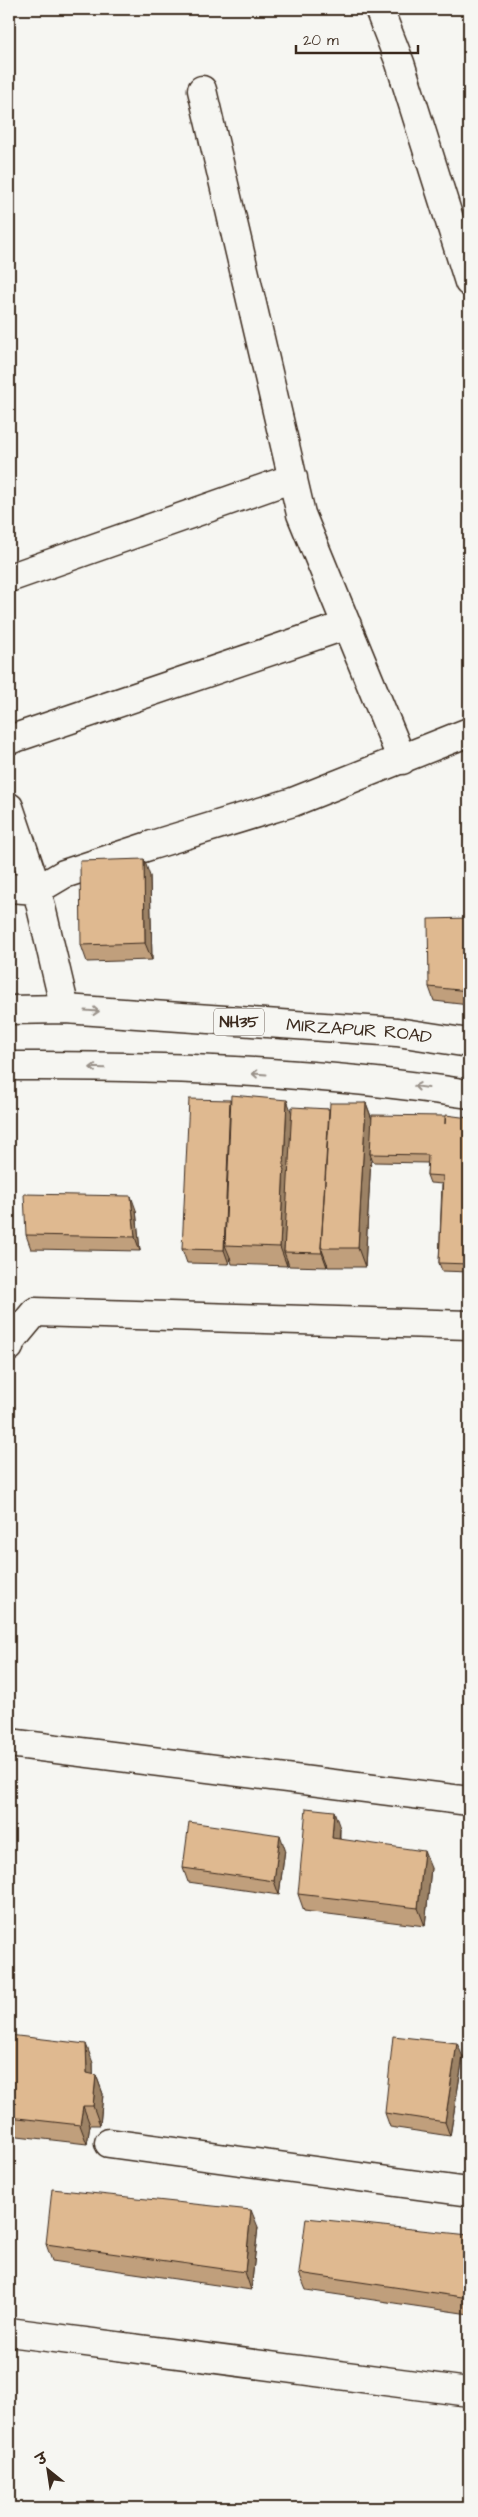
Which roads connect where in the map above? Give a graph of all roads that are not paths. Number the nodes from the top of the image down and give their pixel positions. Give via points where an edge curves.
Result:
1 (379, 9) edge
2 (202, 90) dead end
3 (469, 282) edge
4 (293, 478) junction
5 (9, 578) edge
6 (347, 625) junction
7 (469, 732) edge
8 (9, 740) edge
9 (402, 760) junction
10 (9, 807) edge
11 (9, 888) edge
12 (38, 890) junction
13 (65, 1009) junction
14 (9, 1010) edge
15 (469, 1043) edge
16 (9, 1066) edge
17 (469, 1094) edge
18 (469, 1325) edge
19 (9, 1347) edge
20 (9, 1743) edge
21 (469, 1801) edge
22 (109, 2144) dead end
23 (469, 2192) edge
24 (9, 2332) edge
25 (469, 2392) edge

1 - 3 main road via 400,63
2 - 4 main road
4 - 5 main road
4 - 6 main road via 302,514
6 - 8 main road
6 - 9 main road
7 - 9 main road
9 - 12 main road via 293,802 64,874
10 - 12 main road
11 - 12 main road
12 - 13 main road
13 - 14 main road, MIRZAPUR ROAD / NH35
13 -> 15 main road, MIRZAPUR ROAD / NH35 via 397,1032
17 -> 16 main road via 416,1086 232,1072
18 - 19 main road via 35,1312
20 - 21 main road
22 - 23 main road
24 - 25 main road

